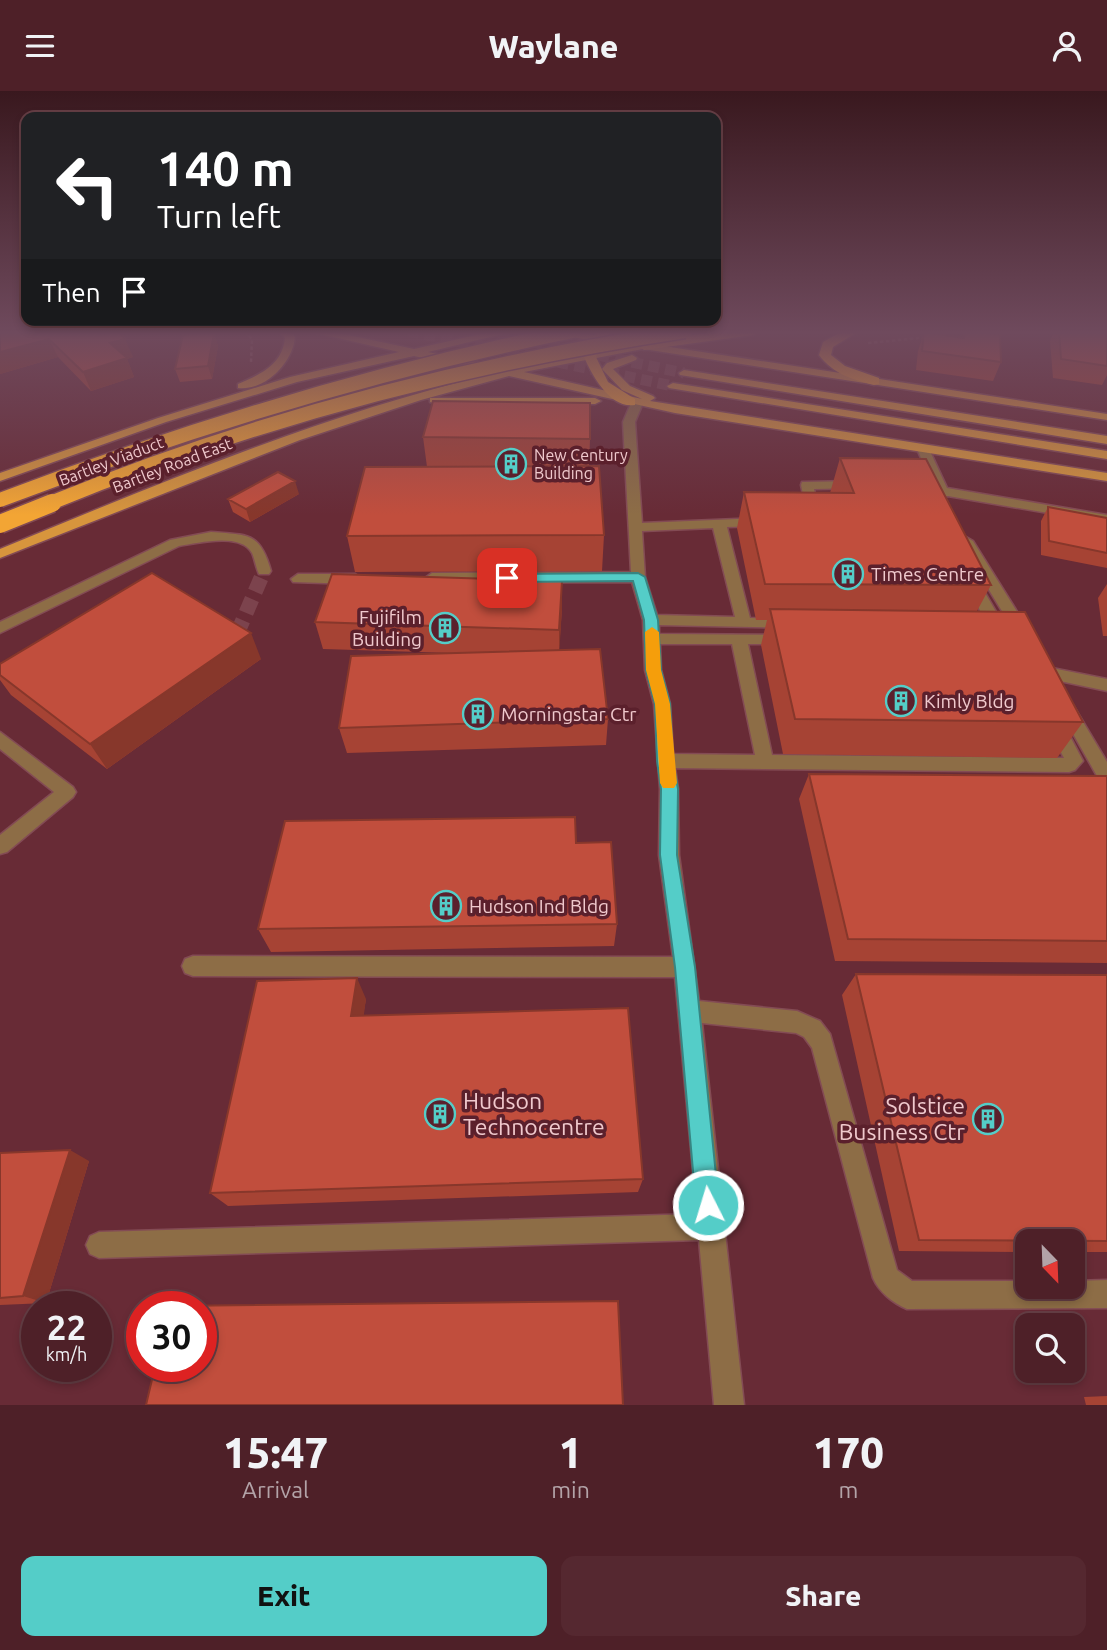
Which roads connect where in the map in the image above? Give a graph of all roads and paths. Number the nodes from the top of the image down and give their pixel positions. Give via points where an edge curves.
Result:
1 (227, 392) edge
2 (251, 392) edge
3 (316, 392) edge
4 (379, 392) edge
5 (441, 392) edge
6 (593, 392) edge
7 (617, 392) edge
8 (636, 392) edge
9 (713, 392) edge
10 (806, 392) edge
11 (947, 392) edge
12 (634, 402) junction
13 (675, 410) junction
14 (373, 411) junction
15 (1107, 417) edge
16 (162, 420) junction
17 (1107, 440) edge
18 (923, 449) junction
19 (1107, 455) edge
20 (0, 477) edge
21 (1107, 477) edge
22 (876, 485) edge
23 (942, 491) junction
24 (0, 500) edge
25 (950, 511) edge
26 (1107, 519) edge
27 (719, 523) junction
28 (0, 524) edge
29 (635, 527) junction
30 (958, 530) edge
31 (0, 554) edge
32 (961, 561) edge
33 (264, 571) dead end
34 (638, 577) junction
35 (420, 578) edge
36 (298, 579) dead end
37 (366, 579) edge
38 (651, 620) junction
39 (799, 624) edge
40 (0, 628) edge
41 (742, 631) junction
42 (653, 639) junction
43 (809, 639) edge
44 (1004, 641) edge
45 (1036, 667) junction
46 (1107, 685) edge
47 (1051, 716) edge
48 (0, 739) edge
49 (665, 761) junction
50 (765, 762) junction
51 (1107, 778) edge
52 (1, 842) edge
53 (193, 966) dead end
54 (685, 967) junction
55 (689, 1011) junction
56 (710, 1227) junction
57 (99, 1245) dead end
58 (1107, 1294) edge
59 (729, 1405) edge

1 - 16 main road
2 - 16 main road
3 - 24 highway, Bartley Viaduct, bridge via 126,453
4 - 28 highway, Bartley Viaduct, bridge via 277,421 98,482
5 - 14 main road, Bartley Road East
6 - 12 main road
7 - 12 highway
8 - 13 main road
9 - 19 main road
10 - 17 main road
11 - 15 main road
12 - 13 main road
12 - 14 main road via 435,400
12 - 29 street via 629,422
13 - 18 main road
14 - 31 main road, Bartley Road East via 236,459
16 - 20 main road
18 - 21 main road
18 - 23 street
22 - 27 street via 807,485 813,517 807,521
23 - 25 street
23 - 26 street
27 - 29 street
27 - 41 street
29 - 34 street
30 - 45 street
32 - 44 street via 994,622 993,627 975,634
33 - 40 street via 258,550 244,539 211,536 175,543
34 - 35 street
34 - 38 street
36 - 37 street
38 - 41 street
38 - 42 street
39 - 41 street
41 - 42 street
41 - 43 street
41 - 50 street
42 - 49 street via 653,670 663,704
45 - 46 street
45 - 51 street
47 - 50 street via 1072,764
48 - 52 street via 67,792
49 - 50 street
49 - 54 street via 668,855
53 - 54 street
54 - 55 street
55 - 56 street
55 - 58 street via 797,1022 812,1029 822,1042 886,1278 895,1288 907,1295
56 - 57 street
56 - 59 street

